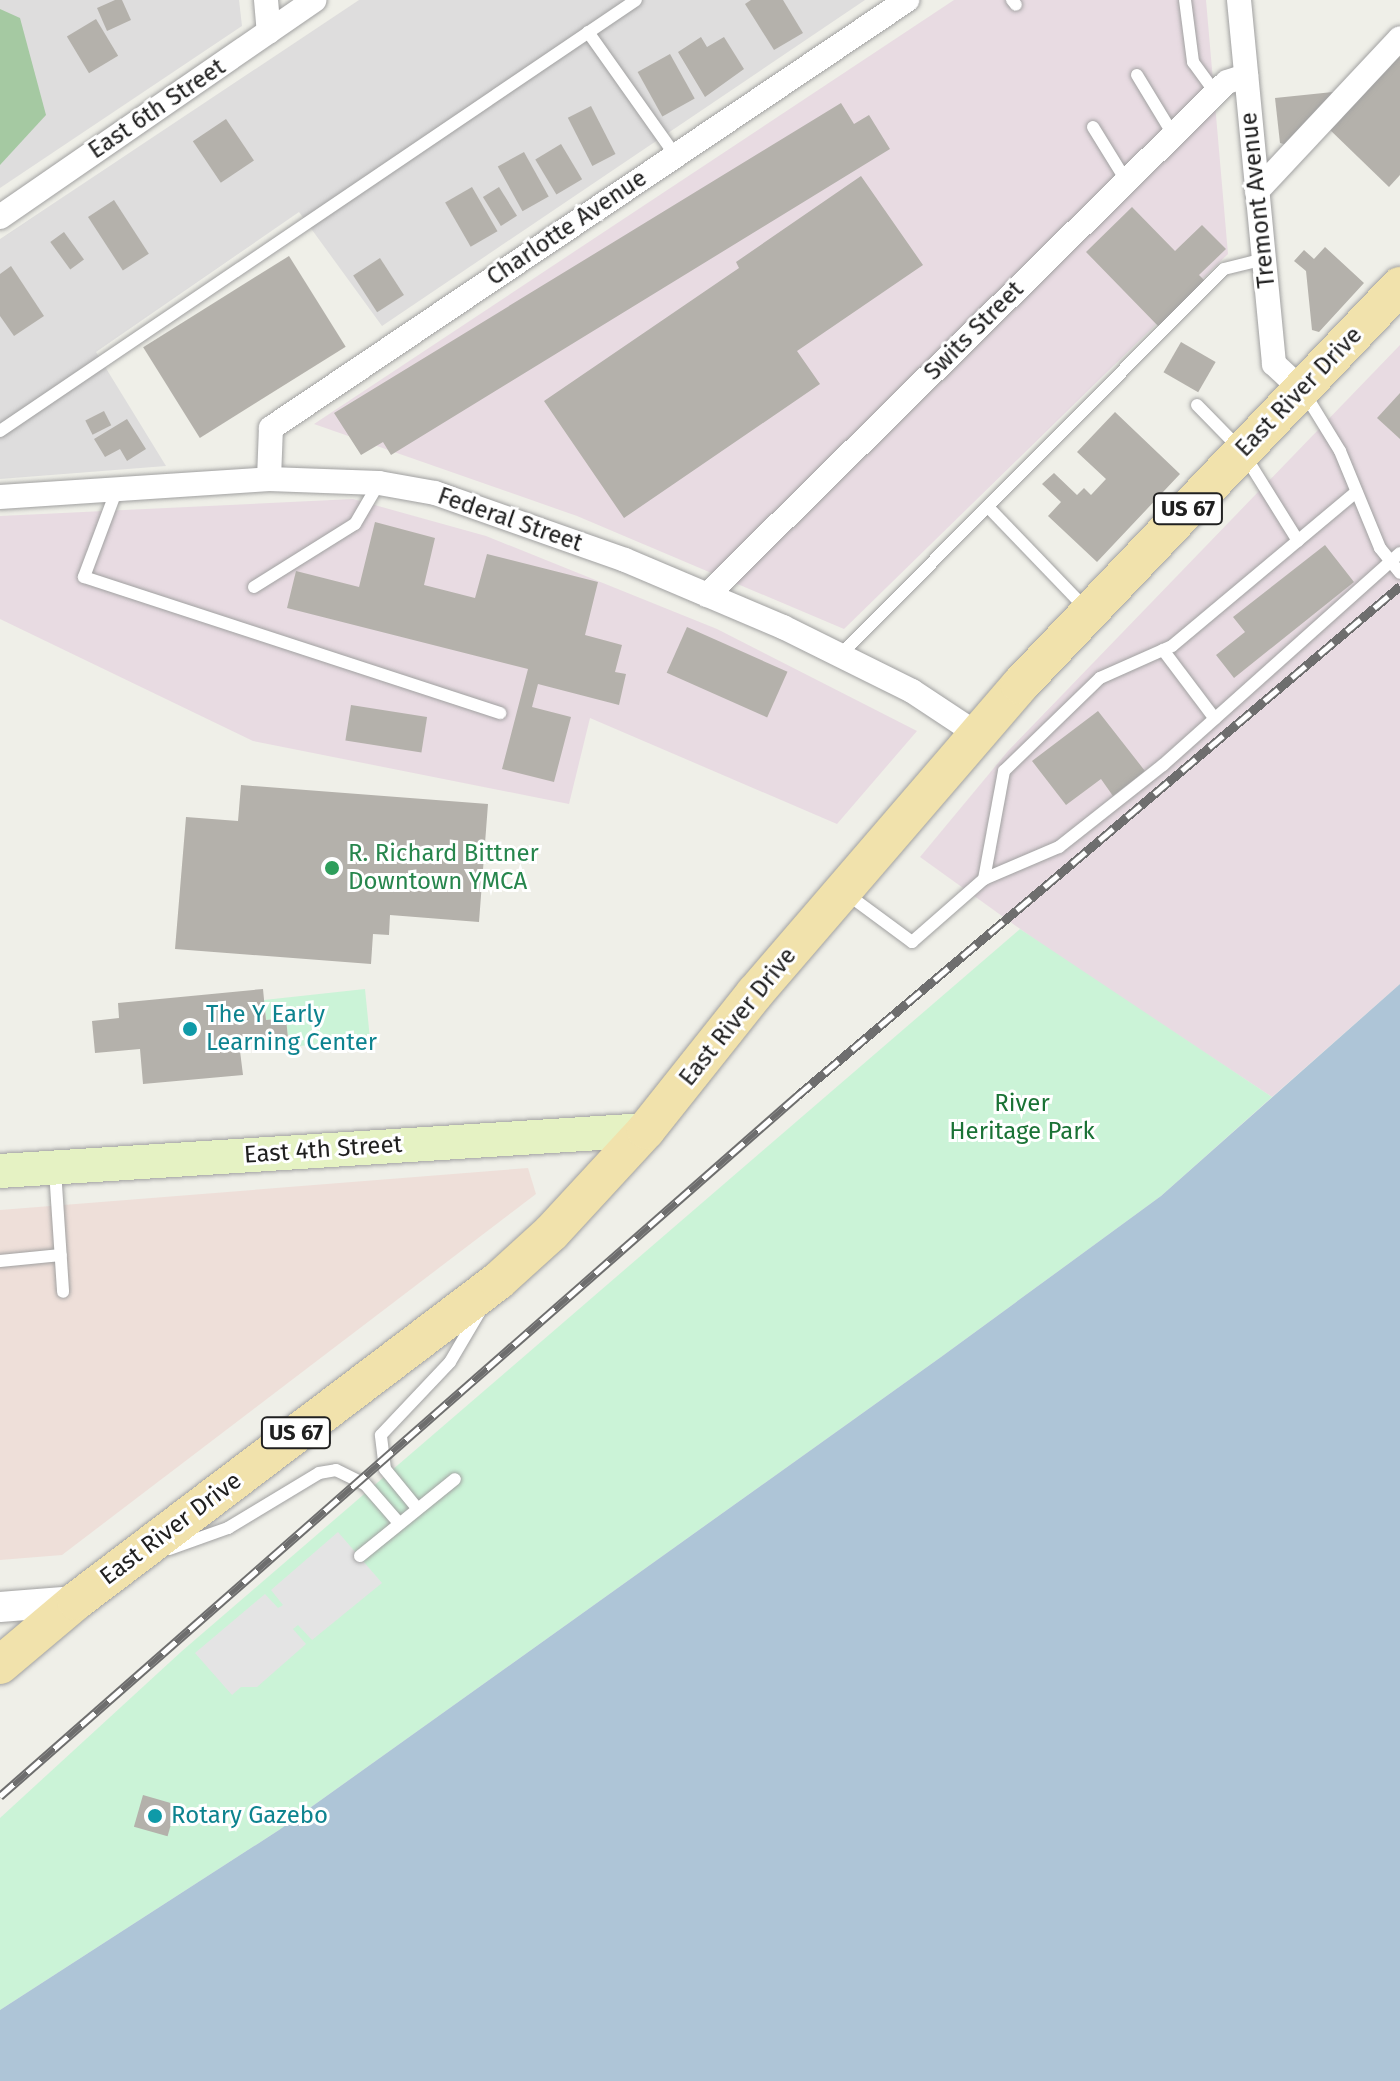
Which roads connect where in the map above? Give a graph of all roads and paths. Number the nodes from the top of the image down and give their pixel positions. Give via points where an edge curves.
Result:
1 (266, 0) edge
2 (314, 0) edge
3 (636, 0) edge
4 (907, 0) edge
5 (1185, 0) edge
6 (1239, 0) edge
7 (269, 32) junction
8 (588, 32) junction
9 (1400, 38) edge
10 (1137, 75) dead end
11 (1246, 76) junction
12 (1216, 94) junction
13 (1093, 127) dead end
14 (1174, 136) junction
15 (675, 155) junction
16 (1128, 183) junction
17 (1257, 191) junction
18 (0, 217) edge
19 (1264, 259) junction
20 (1400, 286) edge
21 (1300, 388) junction
22 (1197, 405) dead end
23 (0, 431) edge
24 (1242, 451) junction
25 (269, 479) junction
26 (379, 483) junction
27 (117, 489) junction
28 (1356, 492) junction
29 (0, 497) edge
30 (988, 507) junction
31 (1298, 541) junction
32 (1400, 553) edge
33 (1390, 563) junction
34 (1400, 573) edge
35 (254, 587) dead end
36 (707, 595) junction
37 (1089, 612) junction
38 (1163, 650) junction
39 (840, 655) junction
40 (500, 713) dead end
41 (1215, 719) junction
42 (977, 734) junction
43 (984, 879) junction
44 (842, 891) junction
45 (646, 1130) junction
46 (55, 1167) junction
47 (0, 1171) edge
48 (61, 1255) junction
49 (0, 1261) edge
50 (498, 1281) junction
51 (63, 1292) dead end
52 (455, 1479) dead end
53 (417, 1508) junction
54 (399, 1523) junction
55 (360, 1556) dead end
56 (125, 1564) junction
57 (76, 1601) junction
58 (0, 1607) edge
59 (0, 1665) edge

1 - 7 street
2 - 7 street, East 6th Street
3 - 8 lane
4 - 15 street, Charlotte Avenue
5 - 12 lane via 1193,62
6 - 11 street, Tremont Avenue
7 - 18 street, East 6th Street
8 - 15 lane
8 - 23 lane
9 - 17 street
10 - 14 lane
11 - 12 street, Swits Street via 1227,82
11 - 17 street, Tremont Avenue
12 - 14 street, Swits Street
13 - 16 lane
14 - 16 street, Swits Street
15 - 25 street, Charlotte Avenue via 271,428
16 - 36 street, Swits Street
17 - 19 street, Tremont Avenue
19 - 21 street, Tremont Avenue via 1274,364
19 - 30 lane via 1224,269
20 - 21 main road, East River Drive / US 67
21 - 24 main road, East River Drive / US 67
21 - 28 lane via 1323,419
22 - 24 lane
24 - 31 lane
24 - 37 main road, East River Drive / US 67
25 - 26 street, Federal Street
25 - 27 street, Federal Street
26 - 35 lane via 355,524
26 - 36 street, Federal Street via 435,493
27 - 29 street, Federal Street
27 - 40 lane via 84,577
28 - 31 lane
28 - 33 lane
30 - 37 lane
30 - 39 lane
31 - 38 lane
32 - 33 lane
33 - 34 lane
33 - 41 lane
36 - 39 street, Federal Street
37 - 42 main road, East River Drive / US 67
38 - 41 lane
38 - 43 lane via 1100,678 1004,771
39 - 42 street, Federal Street via 912,691
41 - 43 lane via 1059,847
42 - 44 main road, East River Drive / US 67
43 - 44 lane via 912,942
44 - 45 main road, East River Drive / US 67
45 - 46 main road, East 4th Street
45 - 50 main road, East River Drive / US 67 via 551,1233
46 - 47 main road, East 4th Street
46 - 48 lane
48 - 49 lane
48 - 51 lane
50 - 53 lane via 450,1362 381,1435 385,1469
50 - 56 main road, East River Drive / US 67
52 - 53 lane
53 - 54 lane
54 - 55 lane
54 - 56 lane via 365,1484 328,1471 228,1528
56 - 57 main road, East River Drive / US 67
57 - 58 street
57 - 59 main road, East River Drive / US 67

